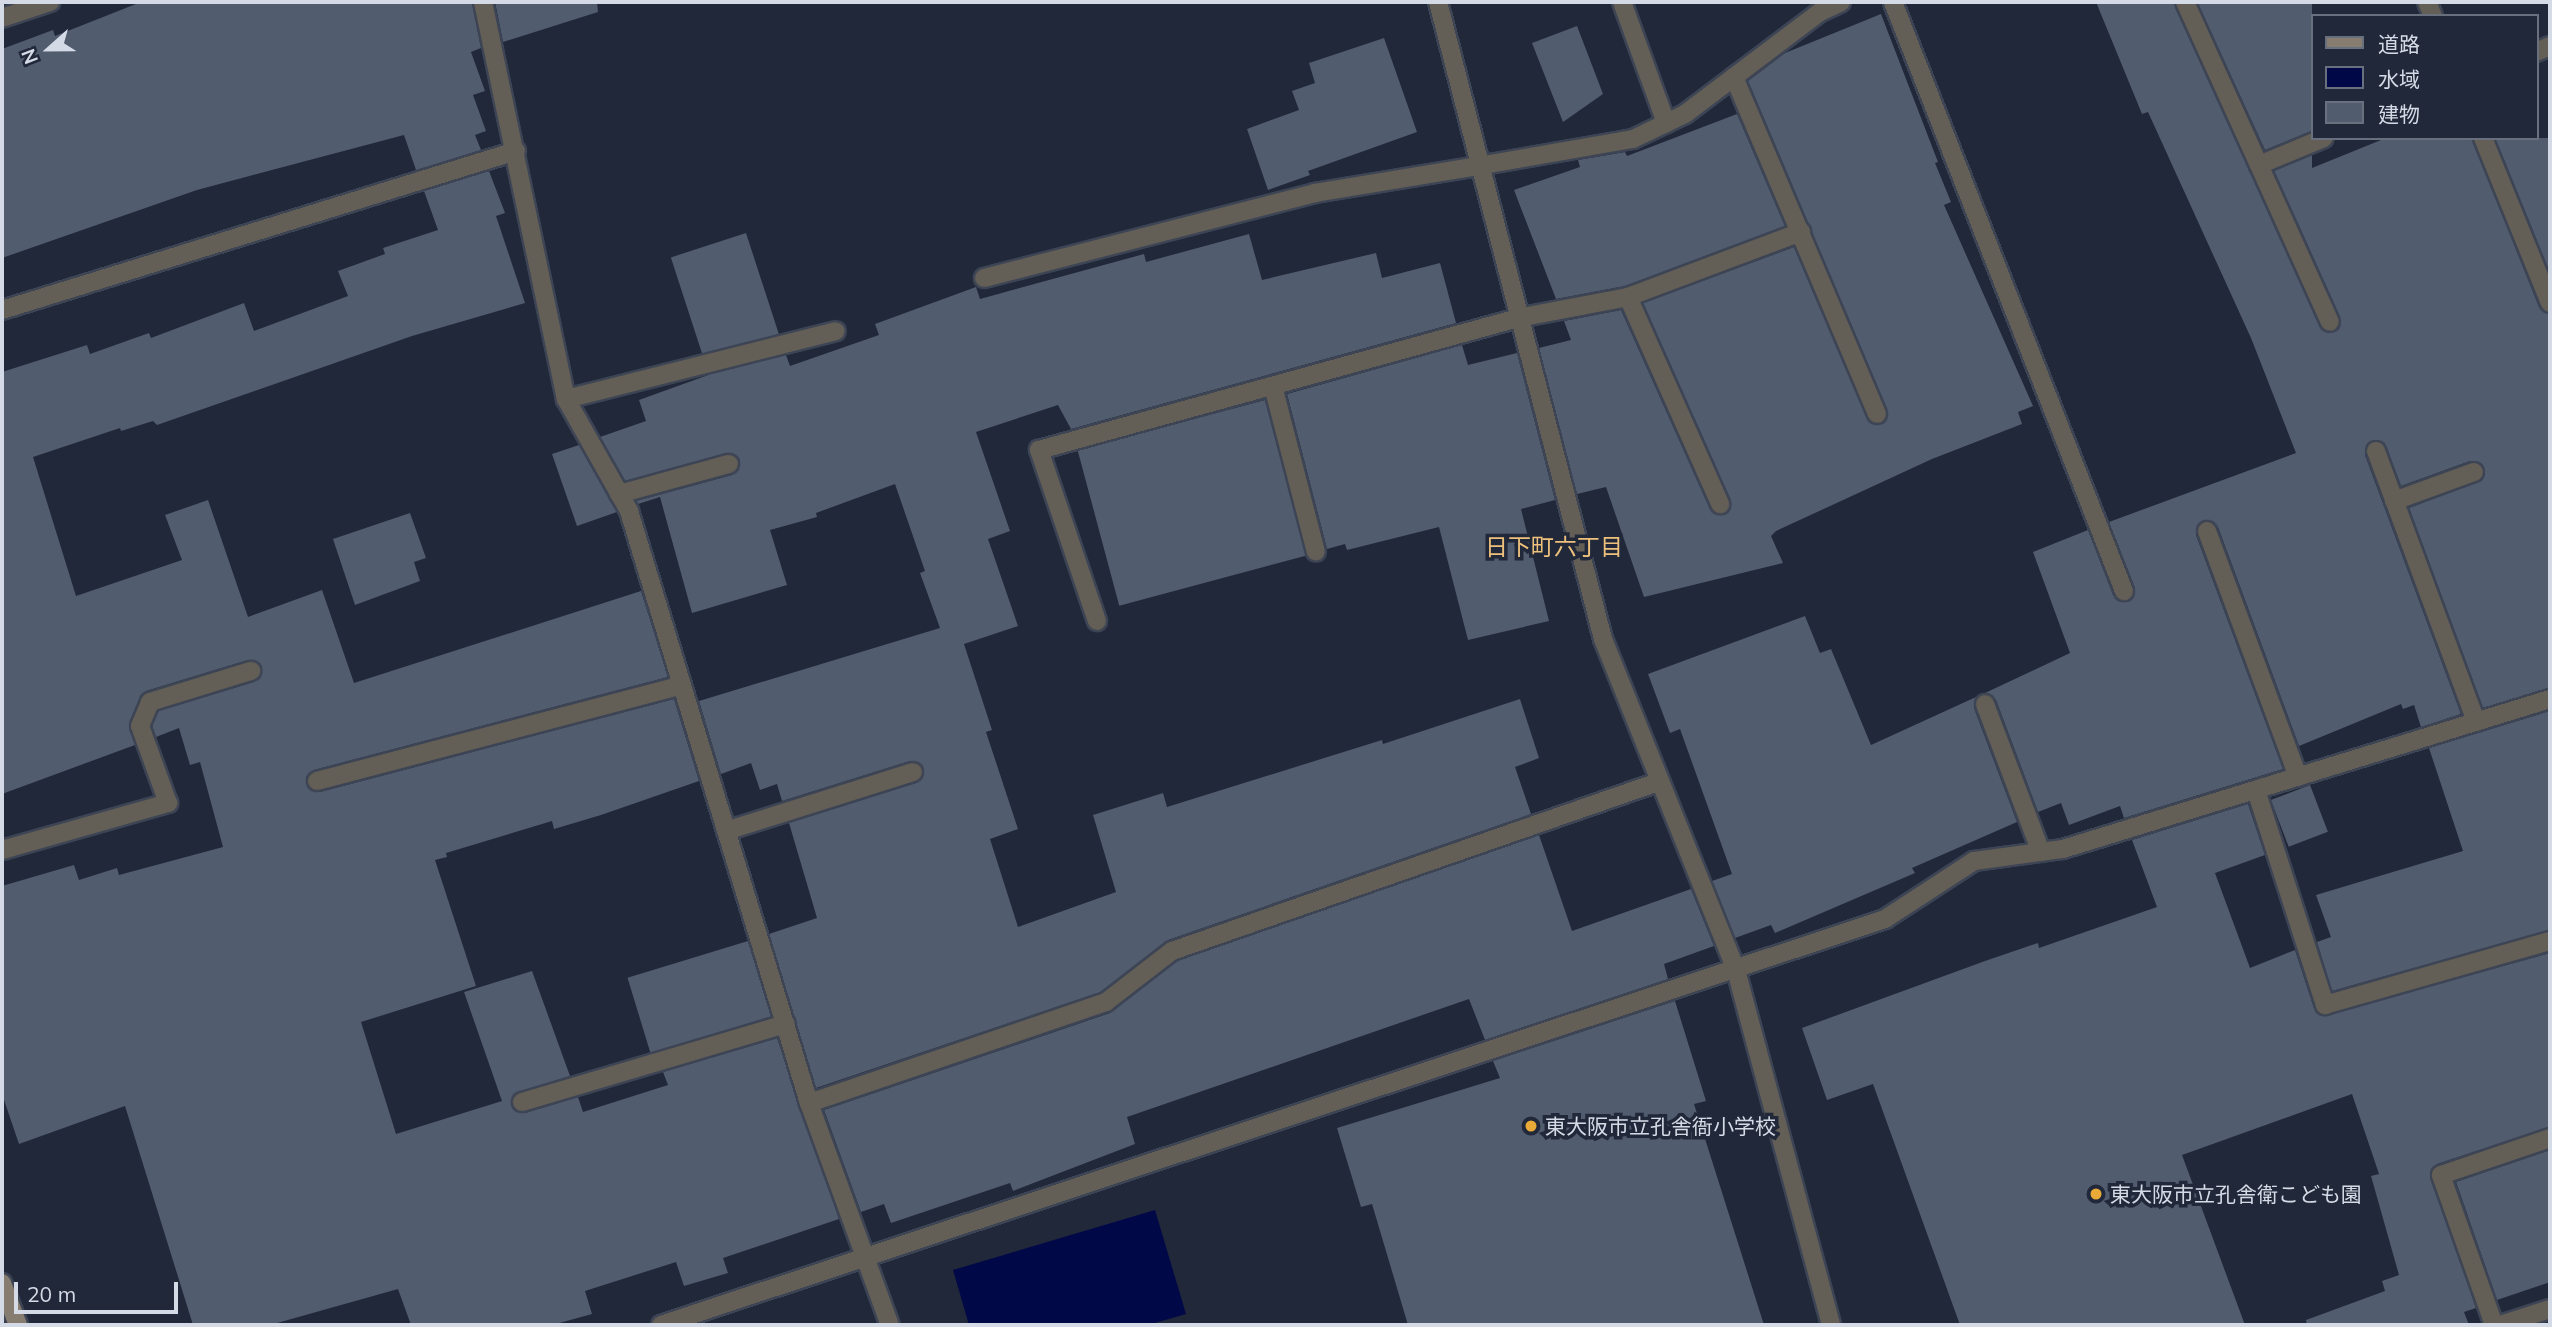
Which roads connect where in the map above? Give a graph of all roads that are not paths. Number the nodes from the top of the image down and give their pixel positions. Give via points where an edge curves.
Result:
1 (50, 2) edge
2 (483, 2) edge
3 (1438, 2) edge
4 (1622, 2) edge
5 (1841, 2) edge
6 (1894, 2) edge
7 (2185, 2) edge
8 (2, 18) edge
9 (1734, 77) junction
10 (1666, 123) junction
11 (2319, 140) edge
12 (2484, 140) edge
13 (516, 151) junction
14 (2259, 165) junction
15 (1478, 166) junction
16 (1801, 232) junction
17 (984, 278) dead end
18 (1628, 297) junction
19 (2550, 303) edge
20 (2, 310) edge
21 (1518, 318) junction
22 (2330, 322) dead end
23 (836, 331) dead end
24 (1273, 386) junction
25 (566, 399) junction
26 (1877, 414) dead end
27 (2376, 451) dead end
28 (729, 464) dead end
29 (2474, 472) dead end
30 (619, 494) junction
31 (2394, 501) junction
32 (1720, 504) dead end
33 (2207, 531) dead end
34 (1317, 552) dead end
35 (2124, 591) dead end
36 (1097, 621) dead end
37 (251, 671) dead end
38 (682, 685) junction
39 (2550, 699) edge
40 (1985, 704) dead end
41 (2476, 722) junction
42 (913, 772) dead end
43 (2298, 777) junction
44 (317, 781) dead end
45 (1658, 782) junction
46 (2256, 790) junction
47 (726, 831) junction
48 (2, 850) edge
49 (2042, 852) junction
50 (2550, 941) edge
51 (1736, 970) junction
52 (786, 1024) junction
53 (522, 1102) dead end
54 (809, 1103) junction
55 (2550, 1138) edge
56 (865, 1259) junction
57 (2, 1283) edge
58 (2550, 1310) edge
59 (18, 1325) edge
60 (662, 1325) edge
61 (890, 1325) edge
62 (1831, 1325) edge
63 (2494, 1325) edge
64 (2500, 1325) edge

1 - 8 street
2 - 13 street
3 - 15 street
4 - 10 street
5 - 9 street via 1820,12
6 - 35 street
7 - 14 street
9 - 10 street
9 - 16 street
10 - 15 street via 1633,139
11 - 14 street
12 - 19 street
13 - 20 street
13 - 25 street
14 - 22 street
15 - 17 street via 1315,193
15 - 21 street
16 - 18 street
16 - 26 street
18 - 21 street
18 - 32 street
21 - 24 street
21 - 45 street via 1603,639
23 - 25 street
24 - 34 street
24 - 36 street via 1039,450
25 - 30 street
27 - 31 street
28 - 30 street
29 - 31 street
30 - 38 street via 629,511
31 - 41 street
33 - 43 street
37 - 48 street via 149,702 140,726 168,803
38 - 44 street
38 - 47 street
39 - 41 street
40 - 49 street
41 - 43 street
42 - 47 street
43 - 46 street
45 - 51 street
45 - 54 street via 1172,951 1106,1002
46 - 49 street
46 - 50 street via 2325,1005
47 - 52 street
49 - 51 street via 1974,861 1885,919
51 - 56 street
51 - 62 street
52 - 53 street
52 - 54 street
54 - 56 street
55 - 63 street via 2441,1175
56 - 60 street
56 - 61 street
57 - 59 street
58 - 64 street

